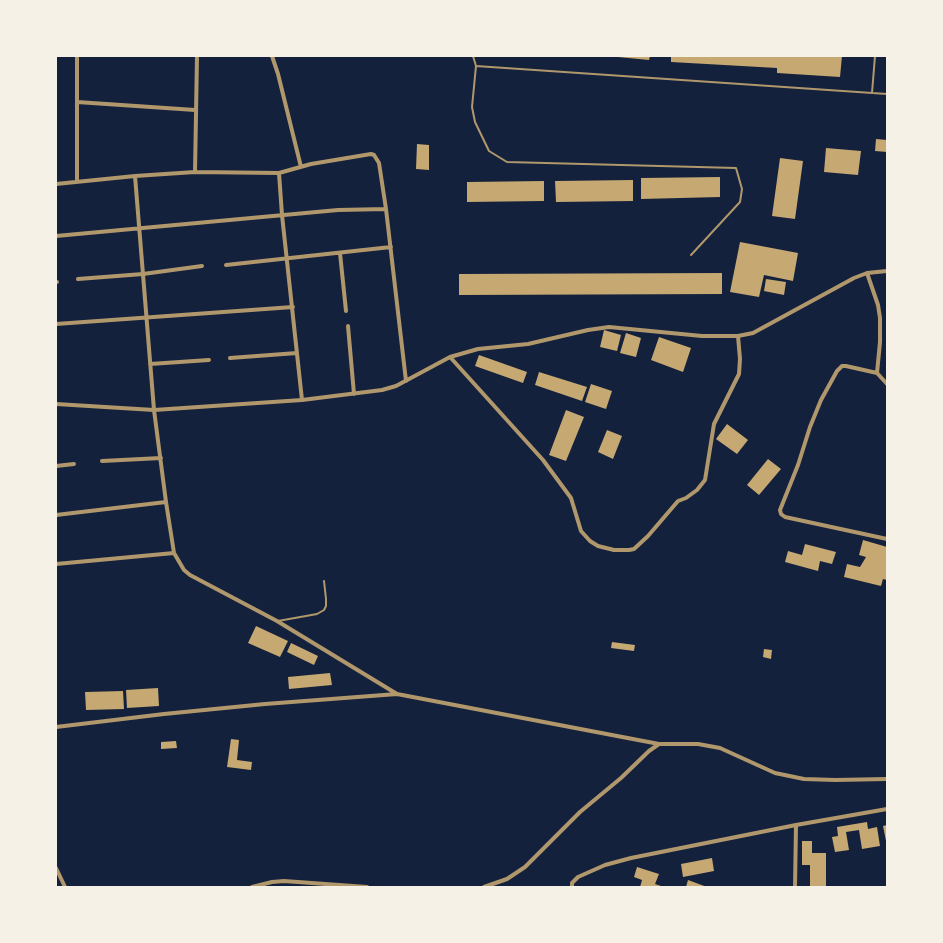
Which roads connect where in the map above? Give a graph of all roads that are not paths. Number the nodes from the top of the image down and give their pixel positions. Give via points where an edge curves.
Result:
1 (77, 56) edge
2 (197, 56) edge
3 (272, 56) edge
4 (473, 56) edge
5 (875, 56) edge
6 (476, 66) junction
7 (872, 93) junction
8 (887, 94) edge
9 (77, 102) junction
10 (195, 110) junction
11 (301, 167) junction
12 (195, 172) junction
13 (279, 173) junction
14 (135, 176) junction
15 (77, 182) junction
16 (56, 184) edge
17 (386, 209) junction
18 (282, 215) junction
19 (140, 228) junction
20 (56, 236) edge
21 (391, 247) junction
22 (340, 253) junction
23 (691, 255) dead end
24 (287, 259) junction
25 (226, 265) dead end
26 (202, 266) dead end
27 (887, 272) edge
28 (867, 273) junction
29 (143, 274) junction
30 (78, 279) dead end
31 (293, 307) junction
32 (346, 311) dead end
33 (147, 318) junction
34 (56, 324) edge
35 (348, 326) dead end
36 (738, 336) junction
37 (880, 342) junction
38 (887, 343) edge
39 (297, 354) junction
40 (450, 357) junction
41 (230, 358) dead end
42 (209, 360) dead end
43 (150, 364) junction
44 (877, 373) junction
45 (406, 381) junction
46 (887, 384) edge
47 (354, 394) junction
48 (302, 400) junction
49 (56, 404) edge
50 (154, 410) junction
51 (161, 458) junction
52 (102, 461) dead end
53 (74, 464) dead end
54 (56, 466) edge
55 (166, 502) junction
56 (56, 515) edge
57 (887, 538) edge
58 (174, 553) junction
59 (56, 564) edge
60 (324, 581) dead end
61 (277, 621) junction
62 (397, 694) junction
63 (56, 727) edge
64 (659, 744) junction
65 (887, 779) edge
66 (887, 809) edge
67 (796, 825) junction
68 (56, 868) edge
69 (65, 887) edge
70 (252, 887) edge
71 (367, 887) edge
72 (484, 887) edge
73 (572, 887) edge
74 (795, 887) edge

1 - 9 street
2 - 10 street
3 - 11 street
4 - 6 lane
5 - 7 lane
6 - 7 lane
6 - 23 lane via 472,107 475,122 489,151 507,162 736,168 742,189 740,202
7 - 8 lane
9 - 10 street
9 - 15 street
10 - 12 street
11 - 13 street
11 - 17 street via 374,155 379,163
12 - 13 street
12 - 14 street
13 - 18 street
14 - 15 street
14 - 19 street
15 - 16 street
17 - 18 street
17 - 21 street
18 - 19 street
18 - 24 street
19 - 20 street
19 - 29 street
21 - 22 street
21 - 45 street
22 - 24 street
22 - 32 street
24 - 25 street
24 - 31 street
26 - 29 street
27 - 28 street
28 - 36 street via 753,333
28 - 37 street via 878,306
29 - 30 street
29 - 33 street
31 - 33 street
31 - 39 street
33 - 34 street
33 - 43 street
35 - 47 street
36 - 40 street via 702,336 609,328 588,330 528,344 478,349
36 - 40 street via 739,374 714,424 705,480 697,490 678,501 634,550 614,550 598,546 580,531 571,498 543,460
37 - 38 street
37 - 44 street
39 - 41 street
39 - 48 street
40 - 45 street
42 - 43 street
43 - 50 street
44 - 46 street
44 - 57 street via 846,366 837,371 820,400 780,510 784,516
45 - 47 street via 382,390
47 - 48 street
48 - 50 street
49 - 50 street
50 - 51 street
51 - 52 street
51 - 55 street
53 - 54 street
55 - 56 street
55 - 58 street
58 - 59 street
58 - 61 street via 190,575
60 - 61 lane via 324,610 318,614
61 - 62 street
62 - 63 street via 219,708
62 - 64 street
64 - 65 street via 698,744 720,748 775,773 804,779
64 - 72 street via 580,812 525,866 507,879
66 - 67 street
67 - 73 street via 605,865 578,877 572,883
67 - 74 street
68 - 69 street
70 - 71 street via 284,881

